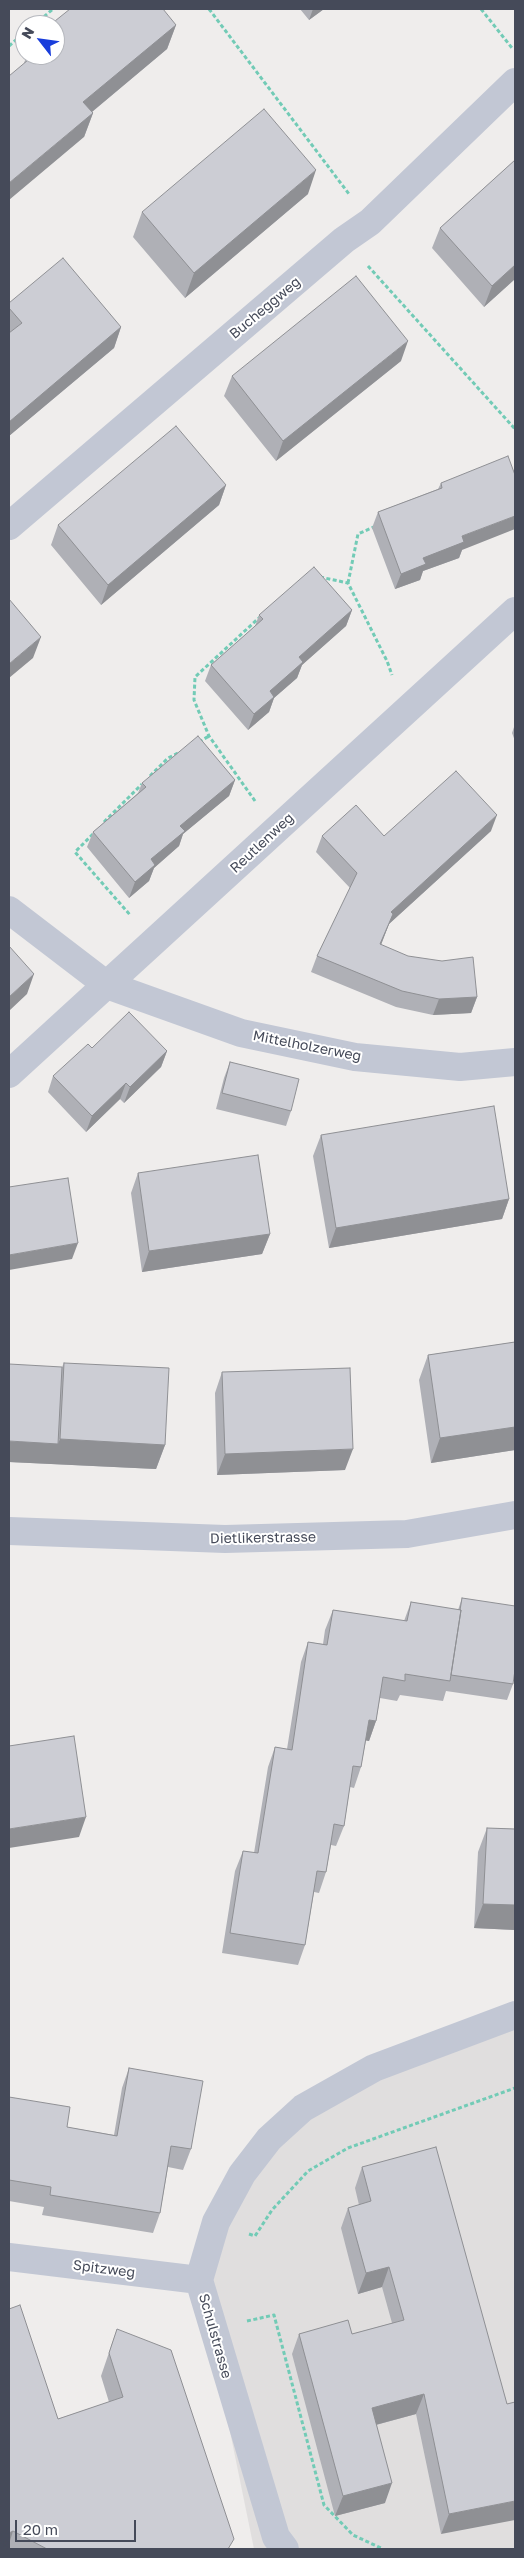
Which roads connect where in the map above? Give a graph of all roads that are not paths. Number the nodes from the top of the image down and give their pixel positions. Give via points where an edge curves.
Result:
1 (515, 82) edge
2 (9, 526) edge
3 (515, 611) edge
4 (9, 910) edge
5 (107, 985) junction
6 (515, 1062) edge
7 (9, 1074) edge
8 (515, 1515) edge
9 (9, 1531) edge
10 (515, 2015) edge
11 (9, 2257) edge
12 (199, 2280) junction
13 (285, 2549) edge

1 - 2 street, Bucheggweg via 370,222 344,240
3 - 5 street, Reutlenweg
4 - 5 street, Mittelholzerweg
5 - 6 street, Mittelholzerweg via 241,1033 355,1057 460,1066
5 - 7 street, Reutlenweg
8 - 9 street, Dietlikerstrasse via 407,1534 225,1539
10 - 12 street, Schulstrasse via 374,2068 303,2108 269,2139 242,2174 216,2222
11 - 12 street, Spitzweg
12 - 13 street, Schulstrasse via 276,2537

